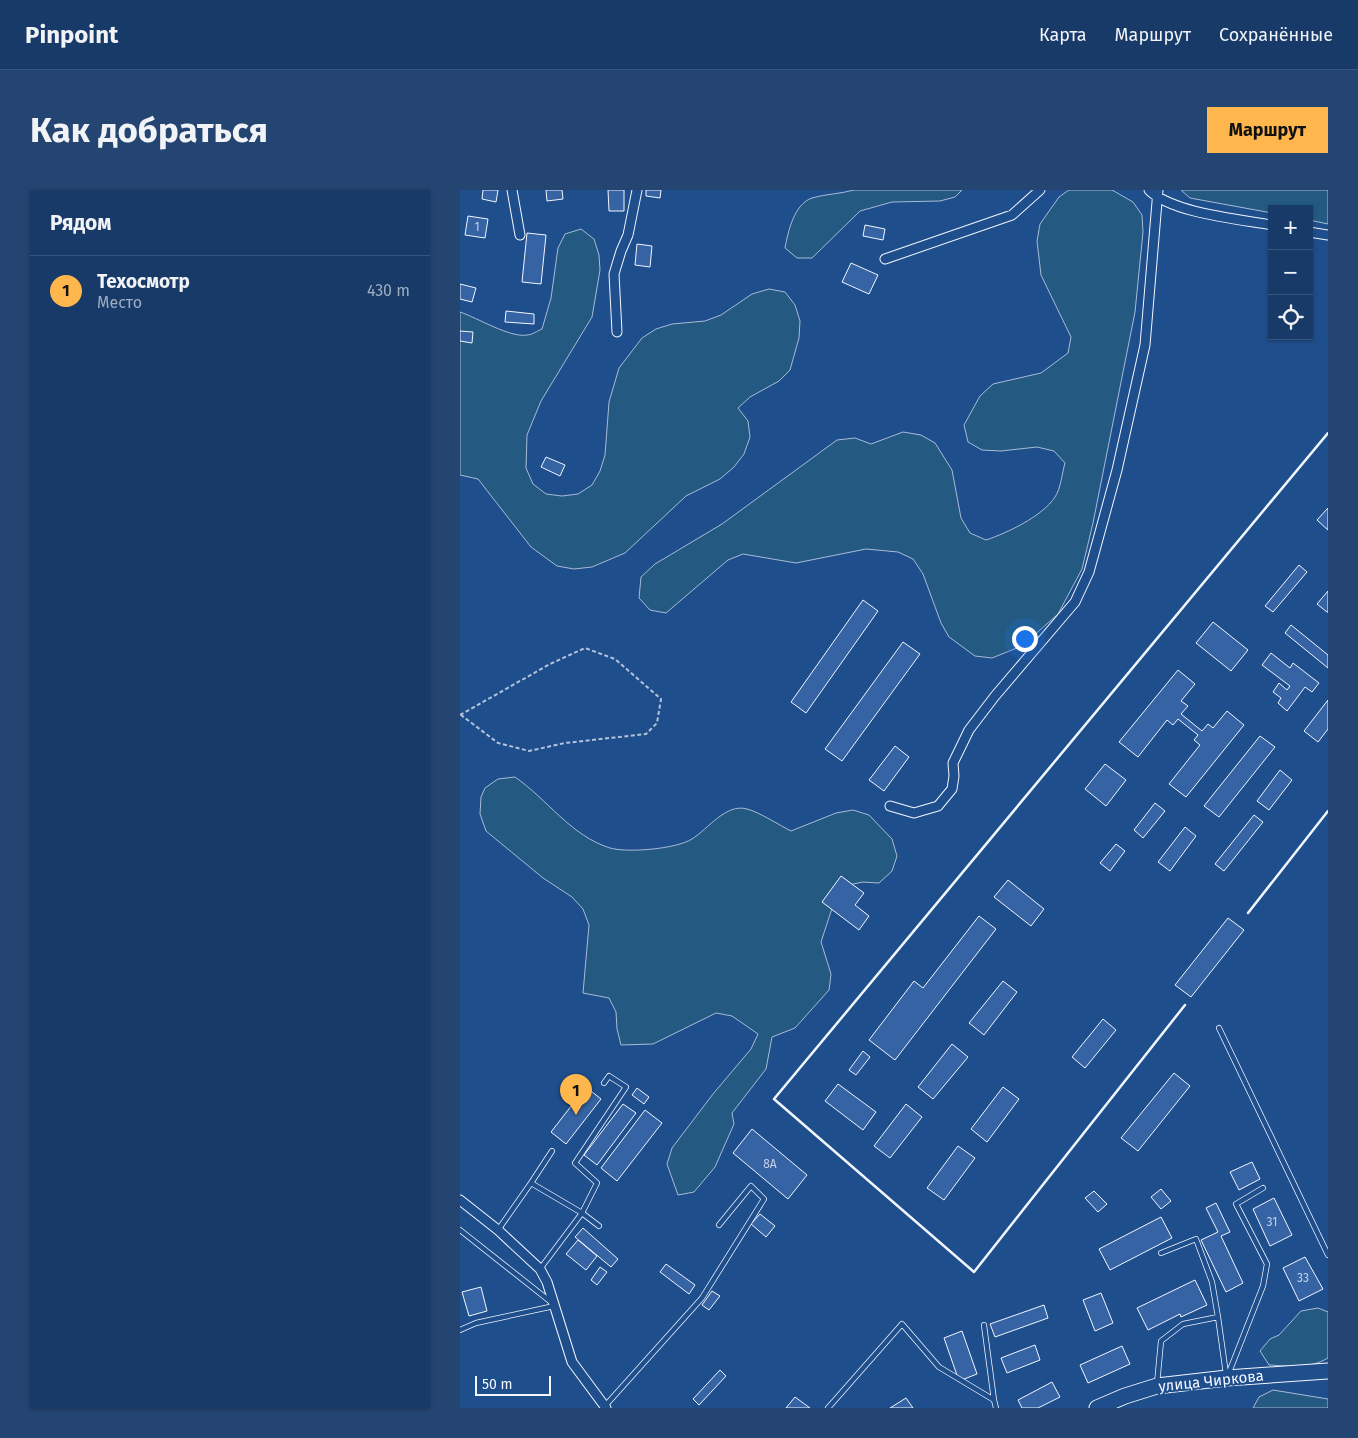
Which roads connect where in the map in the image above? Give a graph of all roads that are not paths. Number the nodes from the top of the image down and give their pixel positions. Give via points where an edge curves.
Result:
1 (512, 190) edge
2 (637, 190) edge
3 (1040, 190) edge
4 (1149, 190) edge
5 (1157, 194) edge
6 (1268, 224) edge
7 (1313, 233) edge
8 (1328, 235) edge
9 (520, 236) dead end
10 (885, 259) dead end
11 (617, 332) dead end
12 (890, 806) dead end
13 (1219, 1028) dead end
14 (604, 1083) dead end
15 (552, 1150) dead end
16 (531, 1183) junction
17 (1263, 1188) dead end
18 (460, 1200) edge
19 (582, 1213) junction
20 (719, 1225) dead end
21 (599, 1226) dead end
22 (460, 1230) edge
23 (498, 1230) junction
24 (1161, 1253) dead end
25 (1328, 1255) edge
26 (540, 1269) junction
27 (555, 1306) junction
28 (1218, 1317) junction
29 (984, 1325) dead end
30 (460, 1330) edge
31 (1328, 1371) edge
32 (1227, 1378) junction
33 (1156, 1386) junction
34 (994, 1400) junction
35 (605, 1407) edge
36 (828, 1408) edge
37 (996, 1408) edge
38 (1097, 1408) edge

1 - 9 street
2 - 11 street via 628,235 614,274
3 - 10 street via 1012,215
4 - 5 street
5 - 6 street via 1178,207
5 - 12 street via 1145,345 1117,470 1089,572 1075,602 969,730 953,763 952,789 938,806 914,813
7 - 8 street
13 - 25 lane
14 - 19 lane via 609,1076 626,1087 575,1163 597,1183
15 - 16 lane
16 - 19 lane
16 - 23 lane
17 - 32 lane via 1236,1204 1267,1264 1263,1286
18 - 23 street
19 - 21 lane
19 - 26 lane
20 - 35 lane via 750,1186 764,1199 702,1298
22 - 27 lane
23 - 26 street
24 - 28 lane via 1196,1239 1212,1282
26 - 27 street
27 - 30 lane
27 - 35 street via 572,1362
28 - 32 lane
28 - 33 lane via 1183,1324 1161,1340
29 - 34 lane
31 - 32 main road, улица Чиркова
32 - 33 main road, улица Чиркова
33 - 38 main road, улица Чиркова
34 - 36 lane via 940,1367 902,1324
34 - 37 lane

